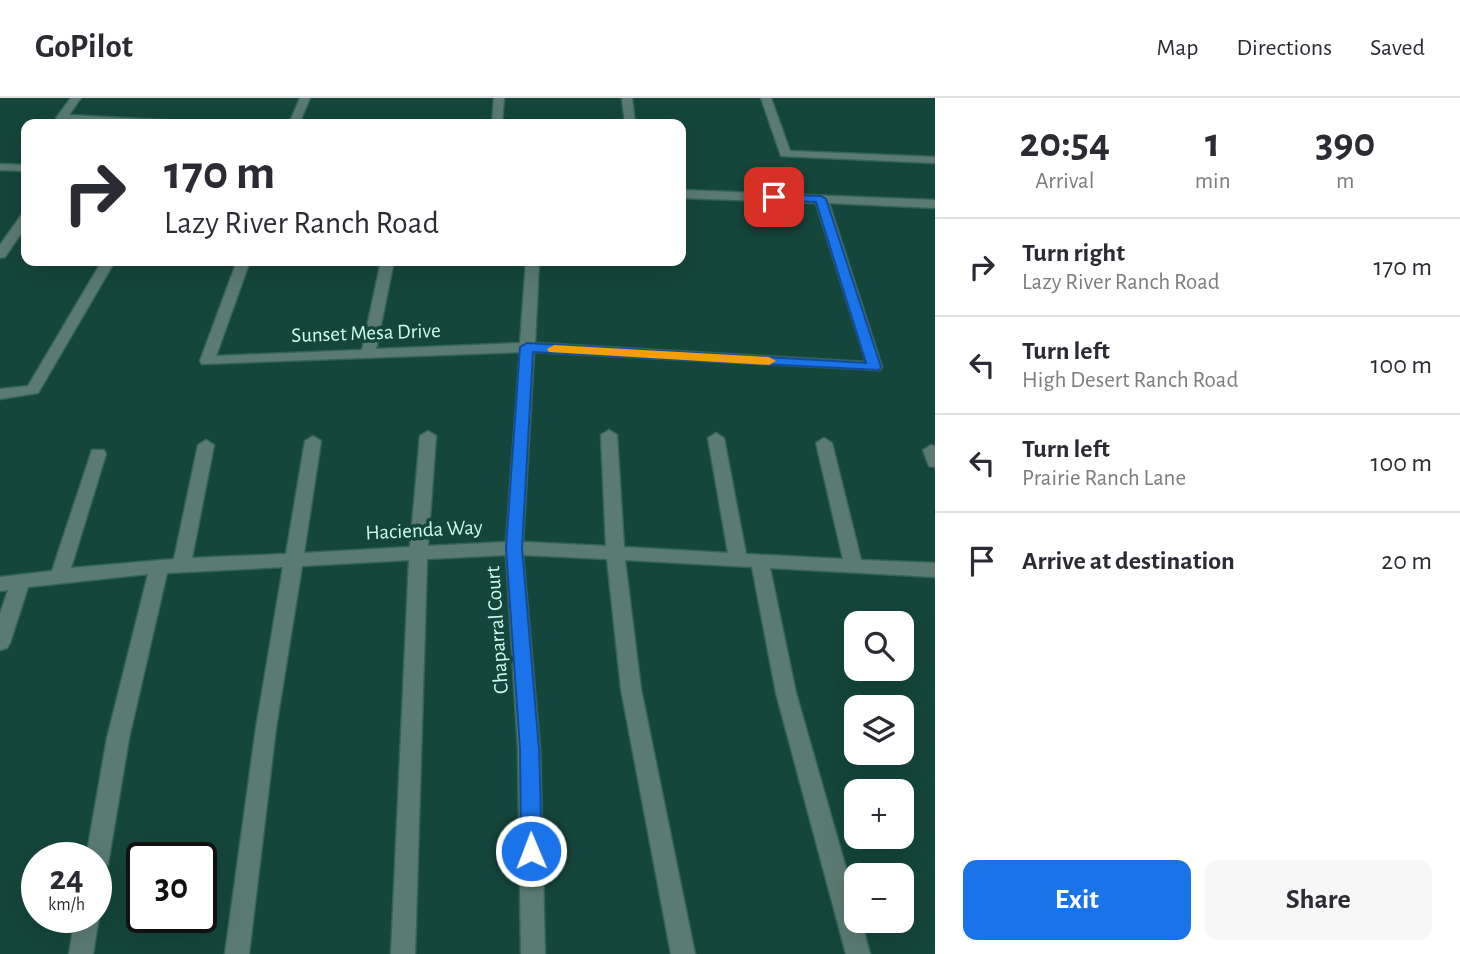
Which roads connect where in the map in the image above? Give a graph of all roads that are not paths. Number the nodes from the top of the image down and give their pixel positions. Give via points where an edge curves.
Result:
1 (76, 98) edge
2 (305, 98) edge
3 (499, 98) edge
4 (627, 98) edge
5 (766, 98) edge
6 (81, 119) edge
7 (296, 119) edge
8 (497, 119) edge
9 (629, 119) edge
10 (935, 160) edge
11 (0, 167) edge
12 (21, 168) edge
13 (686, 194) edge
14 (821, 199) junction
15 (935, 204) edge
16 (21, 224) edge
17 (0, 254) edge
18 (105, 266) edge
19 (241, 266) edge
20 (386, 266) edge
21 (533, 266) edge
22 (527, 347) junction
23 (368, 354) junction
24 (0, 394) edge
25 (609, 435) dead end
26 (428, 436) dead end
27 (716, 438) dead end
28 (313, 441) dead end
29 (824, 443) dead end
30 (206, 445) dead end
31 (98, 454) dead end
32 (514, 548) junction
33 (418, 553) junction
34 (615, 553) junction
35 (294, 559) junction
36 (749, 560) junction
37 (182, 565) junction
38 (159, 566) junction
39 (854, 566) junction
40 (934, 573) edge
41 (60, 576) junction
42 (20, 582) junction
43 (0, 584) edge
44 (0, 643) edge
45 (100, 842) edge
46 (84, 933) edge
47 (81, 954) edge
48 (237, 954) edge
49 (403, 954) edge
50 (533, 954) edge
51 (683, 954) edge
52 (858, 954) edge

1 - 6 street via 61,118
2 - 7 street
3 - 8 street
4 - 9 street
5 - 10 street via 785,154
11 - 12 street
13 - 14 street
14 - 15 street
14 - 22 street, Sunset Mesa Drive via 875,367
16 - 17 street
18 - 24 street via 33,390
19 - 23 street, Sunset Mesa Drive via 207,361
20 - 23 street
21 - 22 street, Chaparral Court
22 - 23 street, Sunset Mesa Drive
22 - 32 street, Chaparral Court
25 - 34 street
26 - 33 street
27 - 36 street
28 - 35 street
29 - 39 street
30 - 37 street
31 - 41 street
32 - 33 street, Hacienda Way
32 - 34 street, Hacienda Way
32 - 50 street, Chaparral Court via 529,749
33 - 35 street, Hacienda Way
33 - 49 street
34 - 36 street, Hacienda Way
34 - 51 street via 631,689
35 - 37 street, Hacienda Way
35 - 48 street via 266,728
36 - 39 street, Hacienda Way
36 - 52 street
37 - 38 street, Hacienda Way
38 - 41 street, Hacienda Way
38 - 45 street via 118,738
39 - 40 street, Hacienda Way
41 - 42 street, Hacienda Way
42 - 43 street, Hacienda Way
42 - 44 street
46 - 47 street

